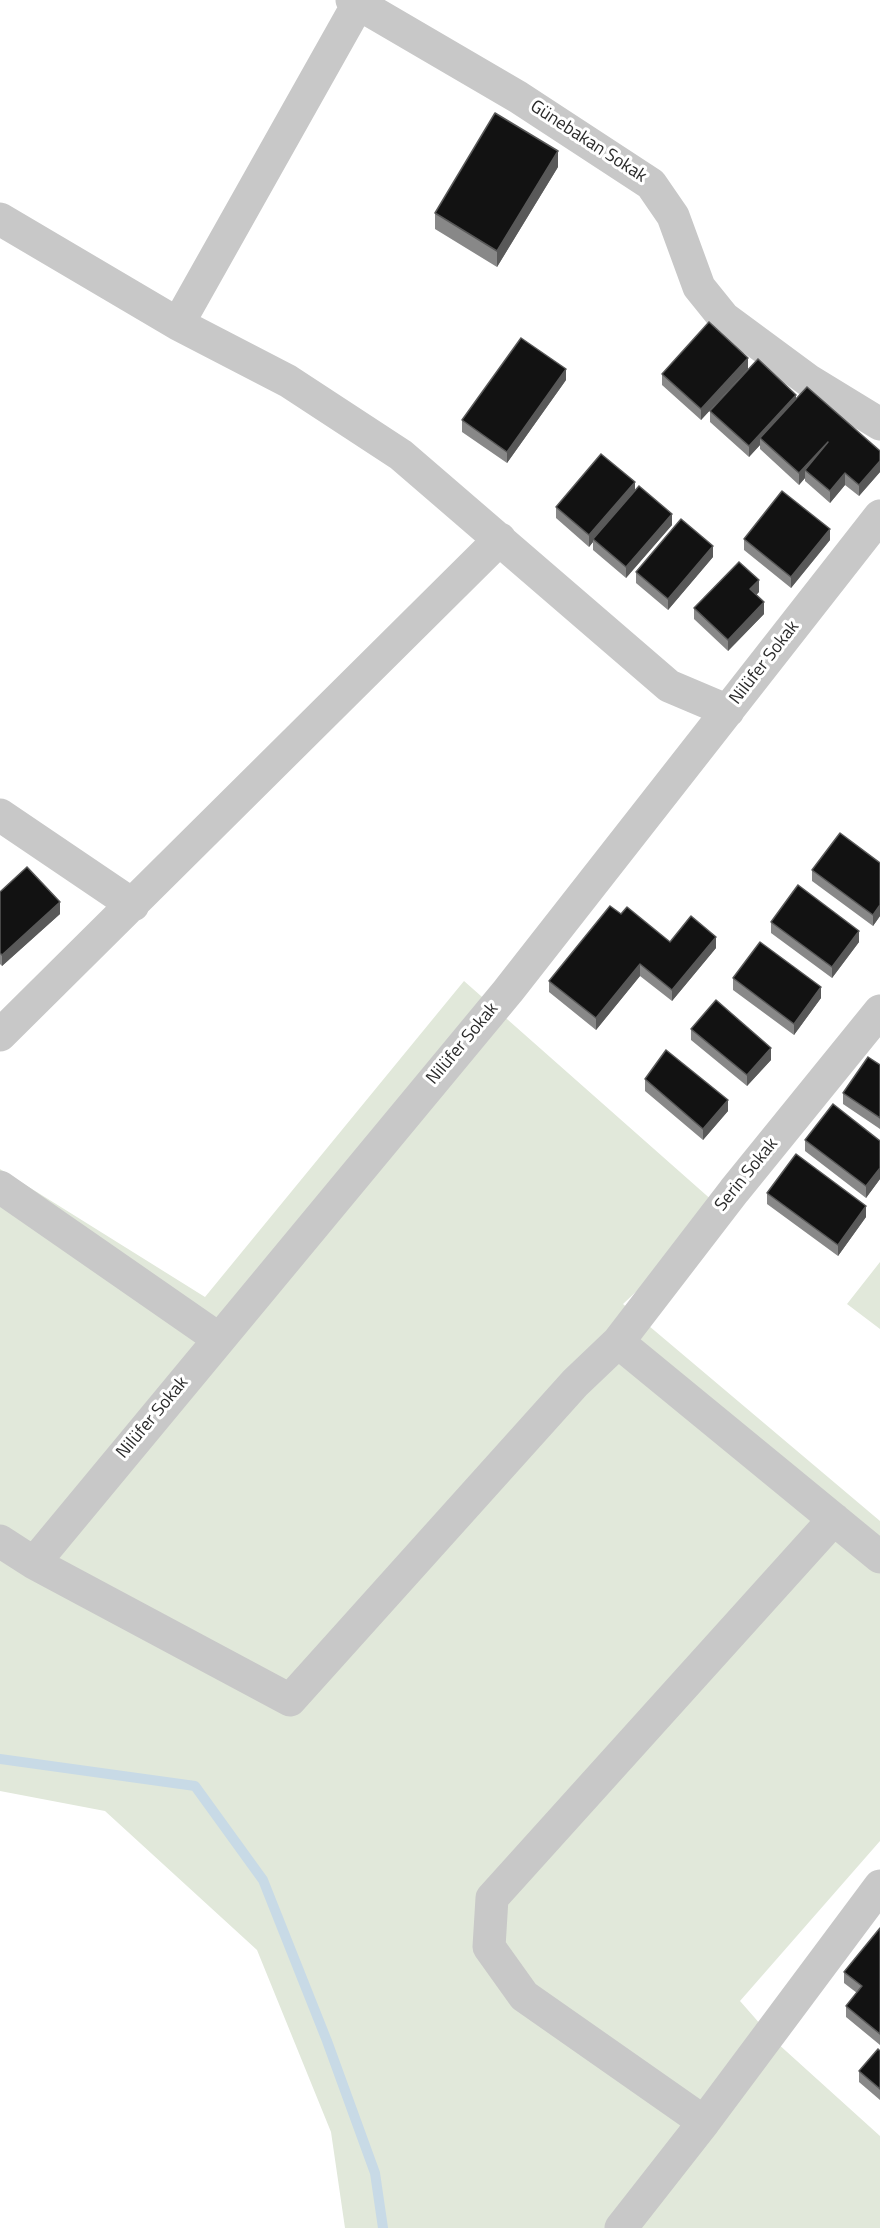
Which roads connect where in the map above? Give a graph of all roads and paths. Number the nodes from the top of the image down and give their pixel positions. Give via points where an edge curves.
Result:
1 (355, 2) edge
2 (0, 219) edge
3 (178, 324) junction
4 (880, 424) edge
5 (880, 516) edge
6 (500, 539) junction
7 (728, 711) junction
8 (0, 814) edge
9 (134, 905) junction
10 (880, 1011) edge
11 (0, 1035) edge
12 (0, 1187) edge
13 (219, 1339) junction
14 (618, 1342) junction
15 (834, 1519) junction
16 (0, 1541) edge
17 (880, 1557) edge
18 (34, 1563) junction
19 (880, 1886) edge
20 (704, 2122) junction
21 (621, 2228) edge

1 - 3 street
1 - 4 street, Günebakan Sokak via 518,97 651,184 673,216 699,287 724,318 808,380
2 - 3 street
3 - 6 street via 288,381 401,455
5 - 7 street, Nilüfer Sokak
6 - 7 street via 669,686
6 - 9 street
7 - 13 street, Nilüfer Sokak via 508,991
8 - 9 street
9 - 11 street
10 - 14 street, Serin Sokak
12 - 13 street
13 - 18 street, Nilüfer Sokak
14 - 15 street
14 - 18 street, Serin Sokak via 575,1383 290,1700
15 - 17 street
15 - 20 street via 492,1898 489,1947 524,1996
16 - 18 street
19 - 20 street
20 - 21 street

